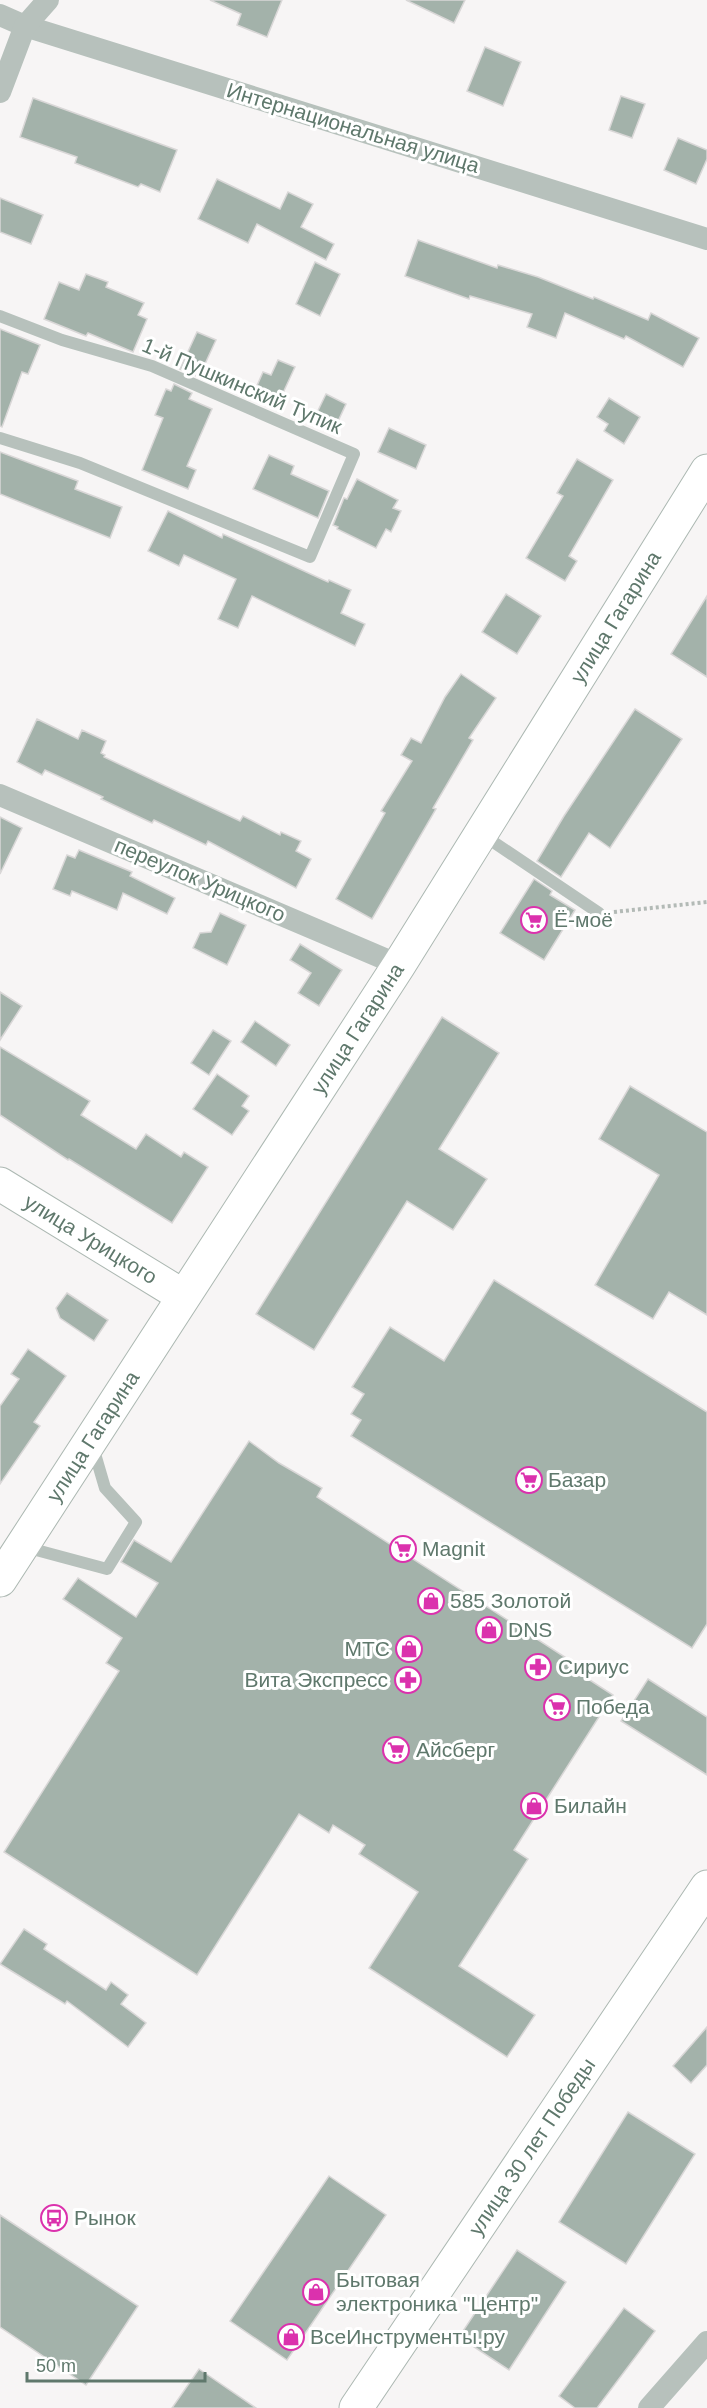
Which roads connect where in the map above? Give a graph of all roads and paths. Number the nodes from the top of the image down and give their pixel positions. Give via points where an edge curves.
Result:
1 (48, 0) edge
2 (0, 15) edge
3 (25, 26) junction
4 (0, 92) edge
5 (707, 239) edge
6 (0, 316) edge
7 (0, 438) edge
8 (707, 471) edge
9 (0, 795) edge
10 (482, 834) junction
11 (707, 902) edge
12 (599, 913) joint
13 (399, 965) junction
14 (0, 1184) edge
15 (183, 1296) junction
16 (91, 1441) junction
17 (21, 1546) junction
18 (0, 1580) edge
19 (707, 1887) edge
20 (707, 2342) edge
21 (356, 2408) edge
22 (650, 2408) edge

1 - 3 street
2 - 3 street, Интернациональная улица
3 - 4 street
3 - 5 street, Интернациональная улица
6 - 7 lane, 1-й Пушкинский Тупик via 62,340 152,366 354,454 310,557 80,464
8 - 10 street, улица Гагарина
9 - 13 street, переулок Урицкого
10 - 12 lane
10 - 13 street, улица Гагарина
11 - 12 path
13 - 15 street, улица Гагарина
14 - 15 street, улица Урицкого
15 - 16 street, улица Гагарина
16 - 17 street, улица Гагарина
16 - 17 lane via 105,1488 136,1522 107,1569
17 - 18 street, улица Гагарина
19 - 21 street, улица 30 лет Победы
20 - 22 street

